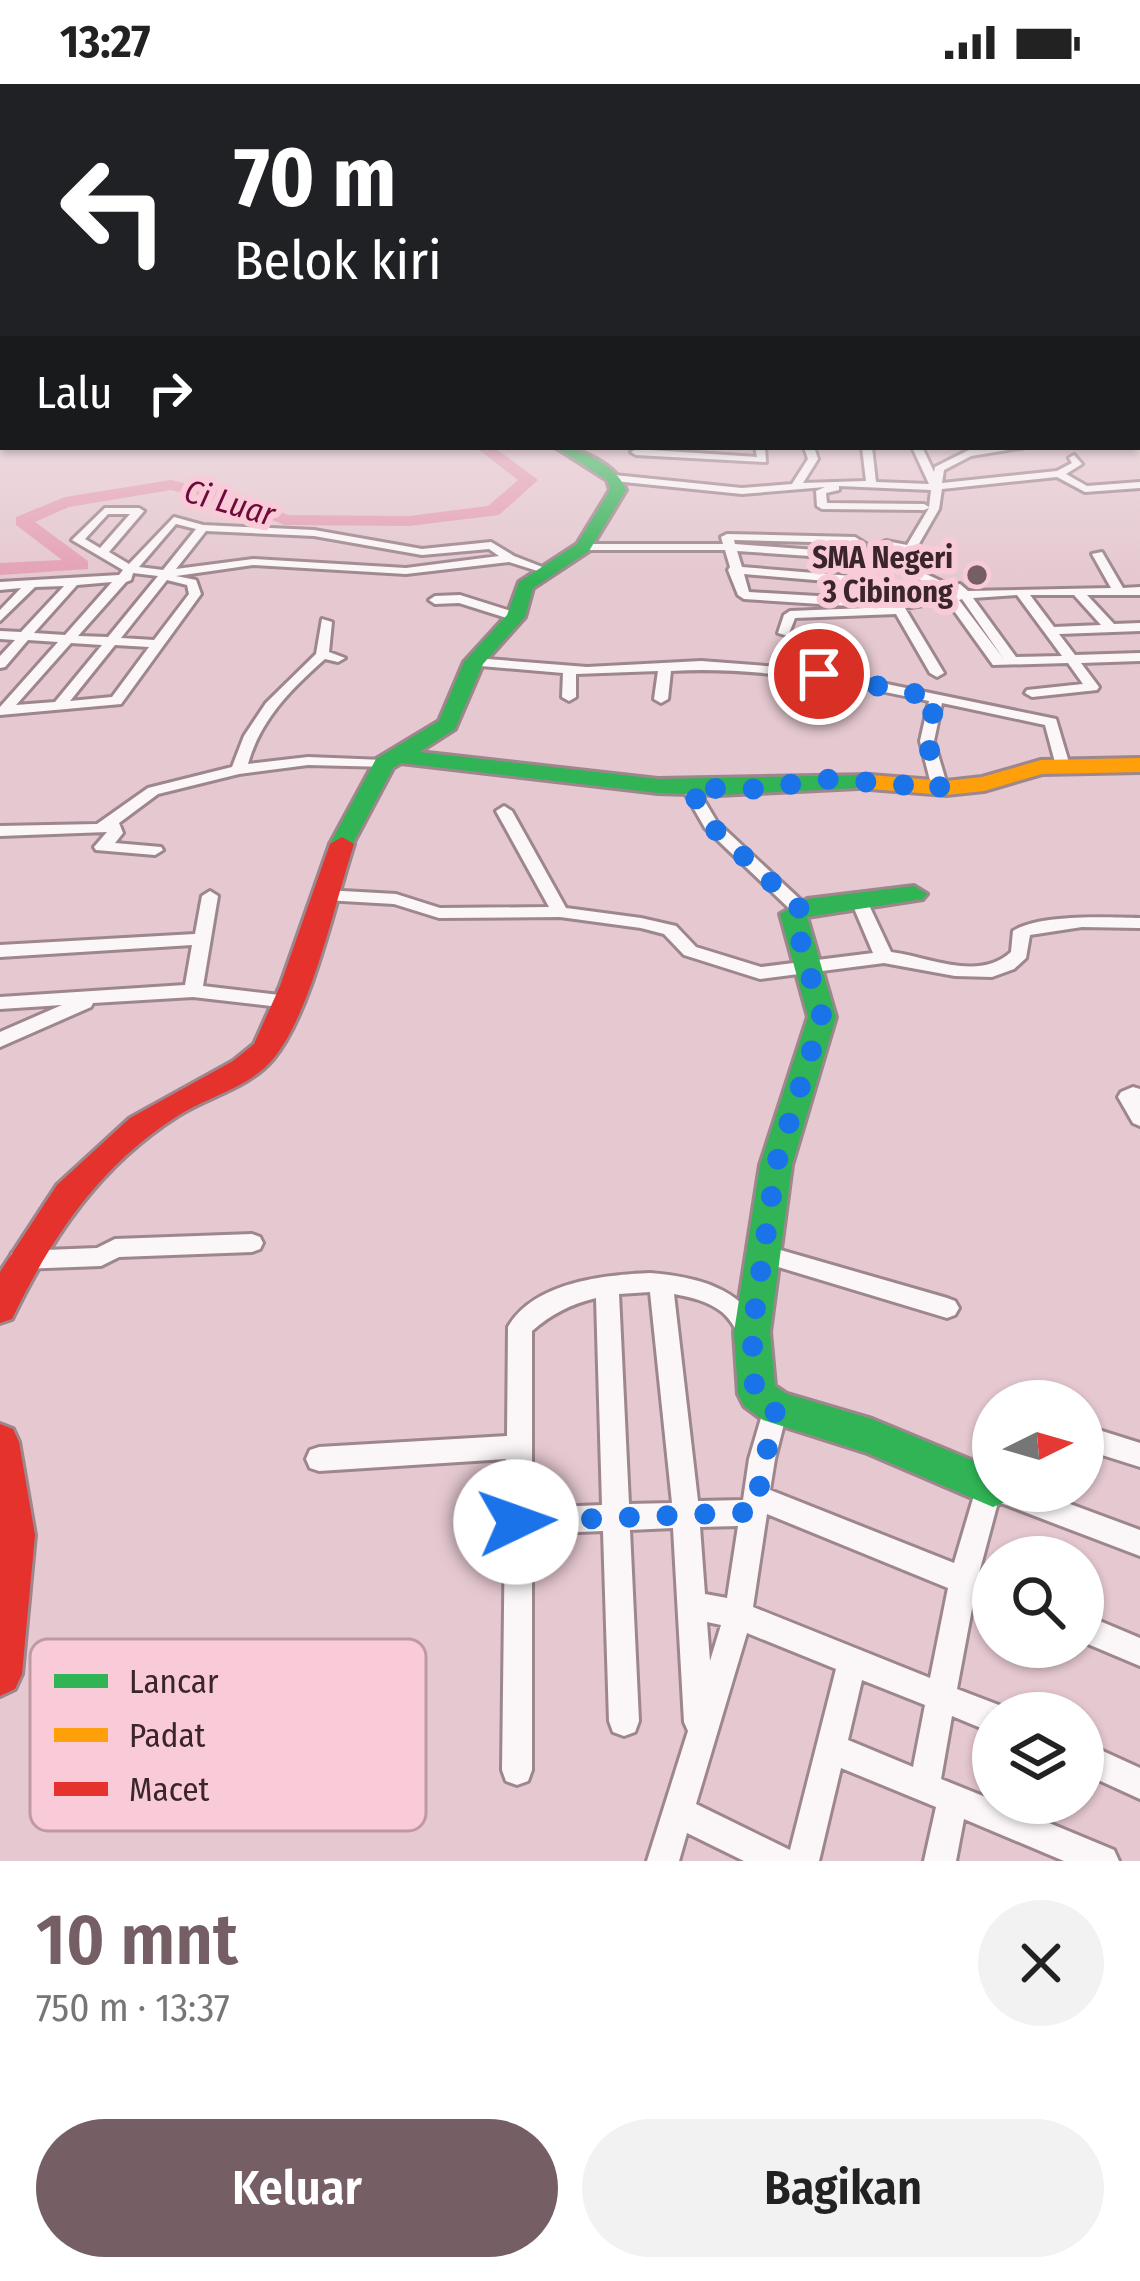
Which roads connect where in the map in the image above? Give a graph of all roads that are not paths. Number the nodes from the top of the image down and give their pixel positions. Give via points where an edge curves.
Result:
1 (567, 450) edge
2 (636, 450) edge
3 (761, 450) edge
4 (810, 450) edge
5 (867, 450) edge
6 (918, 450) edge
7 (993, 450) edge
8 (1074, 458) dead end
9 (1059, 475) junction
10 (614, 478) junction
11 (643, 478) junction
12 (871, 484) junction
13 (1134, 485) edge
14 (796, 486) junction
15 (893, 486) junction
16 (934, 488) junction
17 (1140, 495) edge
18 (924, 507) junction
19 (203, 528) junction
20 (238, 529) junction
21 (276, 530) junction
22 (314, 533) junction
23 (348, 539) junction
24 (586, 543) junction
25 (728, 544) junction
26 (908, 544) junction
27 (386, 547) junction
28 (422, 552) junction
29 (100, 554) junction
30 (884, 554) junction
31 (1098, 554) dead end
32 (510, 558) junction
33 (253, 562) junction
34 (292, 564) junction
35 (331, 565) junction
36 (209, 566) junction
37 (368, 568) junction
38 (411, 570) junction
39 (544, 570) junction
40 (734, 570) junction
41 (125, 573) junction
42 (165, 576) junction
43 (934, 576) junction
44 (75, 580) junction
45 (34, 582) junction
46 (0, 586) edge
47 (1076, 590) junction
48 (1021, 592) junction
49 (1132, 593) edge
50 (960, 596) junction
51 (790, 598) junction
52 (435, 600) dead end
53 (899, 608) junction
54 (790, 615) junction
55 (0, 617) edge
56 (516, 617) junction
57 (326, 622) dead end
58 (1140, 627) edge
59 (1111, 628) junction
60 (1053, 631) junction
61 (784, 633) dead end
62 (0, 635) edge
63 (25, 637) junction
64 (67, 639) junction
65 (109, 642) junction
66 (156, 644) junction
67 (1140, 657) edge
68 (1074, 659) junction
69 (474, 662) junction
70 (0, 664) edge
71 (665, 665) junction
72 (570, 669) junction
73 (937, 673) dead end
74 (881, 685) junction
75 (1093, 687) junction
76 (1032, 693) dead end
77 (569, 697) dead end
78 (936, 698) junction
79 (662, 699) dead end
80 (59, 706) junction
81 (875, 706) dead end
82 (1105, 708) dead end
83 (2, 711) edge
84 (390, 760) junction
85 (1140, 765) edge
86 (1063, 766) junction
87 (239, 770) junction
88 (690, 788) junction
89 (940, 788) junction
90 (504, 811) dead end
91 (112, 825) junction
92 (0, 831) edge
93 (155, 850) dead end
94 (914, 894) dead end
95 (326, 895) junction
96 (209, 896) dead end
97 (859, 901) junction
98 (799, 908) junction
99 (560, 912) junction
100 (1140, 922) edge
101 (201, 939) junction
102 (0, 951) edge
103 (884, 958) junction
104 (808, 968) junction
105 (193, 991) junction
106 (99, 997) junction
107 (288, 1002) junction
108 (0, 1003) edge
109 (0, 1040) edge
110 (1131, 1091) edge
111 (1140, 1118) edge
112 (253, 1244) dead end
113 (764, 1254) junction
114 (20, 1261) junction
115 (607, 1284) junction
116 (661, 1284) junction
117 (0, 1308) edge
118 (947, 1308) dead end
119 (752, 1332) junction
120 (776, 1408) junction
121 (0, 1442) edge
122 (1104, 1444) edge
123 (515, 1447) junction
124 (1140, 1455) edge
125 (319, 1459) dead end
126 (972, 1476) edge
127 (755, 1504) junction
128 (985, 1512) edge
129 (1062, 1512) edge
130 (686, 1514) junction
131 (614, 1517) junction
132 (516, 1522) junction
133 (7, 1539) edge
134 (1140, 1543) edge
135 (963, 1580) junction
136 (972, 1584) edge
137 (692, 1605) junction
138 (738, 1615) junction
139 (1104, 1637) edge
140 (1140, 1652) edge
141 (852, 1661) junction
142 (0, 1674) edge
143 (942, 1698) junction
144 (972, 1710) edge
145 (624, 1721) dead end
146 (700, 1734) junction
147 (830, 1748) junction
148 (1104, 1767) edge
149 (517, 1770) dead end
150 (1140, 1784) edge
151 (938, 1796) junction
152 (678, 1812) junction
153 (663, 1861) edge
154 (778, 1861) edge
155 (803, 1861) edge
156 (940, 1861) edge
157 (1103, 1861) edge

1 - 10 street
2 - 3 street via 759,460
2 - 11 street
4 - 14 street
5 - 12 street
6 - 16 street
7 - 16 street via 957,457 936,472
8 - 9 street via 1077,464
9 - 13 street via 1081,489
9 - 16 street
10 - 11 street
10 - 24 street via 618,490
11 - 14 street via 735,490
12 - 14 street
12 - 15 street
13 - 17 street
15 - 16 street
15 - 18 street via 826,488 821,505
16 - 18 street
16 - 26 street via 934,509
18 - 26 street
19 - 20 street
19 - 41 street via 174,520
19 - 42 street
20 - 21 street
20 - 36 street
21 - 22 street
21 - 33 street
22 - 23 street
22 - 34 street
23 - 27 street
23 - 35 street
24 - 25 street
24 - 39 street
25 - 30 street
25 - 30 street via 862,546
25 - 40 street
26 - 30 street
26 - 43 street
27 - 28 street
27 - 37 street
28 - 32 street via 490,545
28 - 38 street
29 - 29 street via 113,540 139,512 106,511 79,537
29 - 41 street
30 - 43 street
31 - 49 street
32 - 38 street
32 - 39 street
33 - 34 street
33 - 36 street
34 - 35 street
35 - 37 street
36 - 42 street
37 - 38 street
39 - 56 street via 525,586
40 - 51 street via 744,595
40 - 53 street via 864,581
41 - 42 street
41 - 44 street
41 - 64 street
42 - 65 street
42 - 66 street via 196,590
43 - 50 street
44 - 45 street
44 - 63 street
45 - 46 street
45 - 55 street
47 - 48 street
47 - 49 street
47 - 59 street
48 - 50 street
48 - 60 street
50 - 53 street
50 - 68 street via 996,662
51 - 53 street
51 - 54 street
52 - 56 street via 460,599
53 - 54 street
53 - 73 street
54 - 61 street
56 - 69 street
57 - 87 street via 330,656 255,724
58 - 59 street
59 - 60 street
60 - 68 street
62 - 63 street
63 - 64 street
63 - 70 street
64 - 65 street
64 - 83 street
65 - 66 street
65 - 80 street
66 - 80 street via 116,701
67 - 68 street
68 - 75 street
69 - 72 street
69 - 84 street via 448,725
71 - 72 street
71 - 74 street
71 - 79 street
72 - 77 street
74 - 78 street
74 - 81 street
75 - 76 street
75 - 82 street
78 - 86 street via 1051,722
78 - 89 street via 927,741
80 - 83 street
84 - 87 street
84 - 88 street
84 - 95 street via 345,835
85 - 86 street
86 - 89 street
87 - 91 street via 153,791
88 - 89 street via 831,779
88 - 98 street via 711,826
90 - 99 street
91 - 92 street
91 - 93 street via 103,847
94 - 97 street
95 - 99 street via 396,899 439,913
95 - 107 street
96 - 101 street
97 - 98 street
97 - 103 street
98 - 104 street via 793,914
99 - 104 street via 663,927 689,951 753,972
100 - 103 street via 1022,931 1020,954 1004,968 936,971
101 - 102 street
101 - 105 street
103 - 104 street
104 - 113 street via 821,1027 781,1144
105 - 106 street
105 - 107 street
106 - 108 street
106 - 109 street
107 - 114 street via 254,1063 143,1123 61,1203
110 - 111 street
112 - 114 street via 115,1248 100,1257
113 - 118 street
113 - 119 street
114 - 117 street
115 - 116 street
115 - 123 street via 545,1306 520,1327
115 - 131 street
116 - 119 street via 724,1301
116 - 130 street
119 - 120 street via 754,1383
120 - 126 street
120 - 127 street
121 - 133 street
122 - 124 street
123 - 125 street
123 - 132 street
127 - 130 street
127 - 135 street
127 - 138 street
128 - 135 street
129 - 134 street
130 - 131 street
130 - 137 street
131 - 132 street
131 - 145 street
132 - 149 street
133 - 142 street
135 - 136 street
135 - 143 street
137 - 138 street
137 - 146 street
138 - 141 street
138 - 146 street
139 - 140 street
141 - 143 street
141 - 147 street
143 - 144 street
143 - 151 street
146 - 152 street
147 - 151 street
147 - 155 street
148 - 150 street
151 - 156 street
151 - 157 street
152 - 153 street
152 - 154 street

